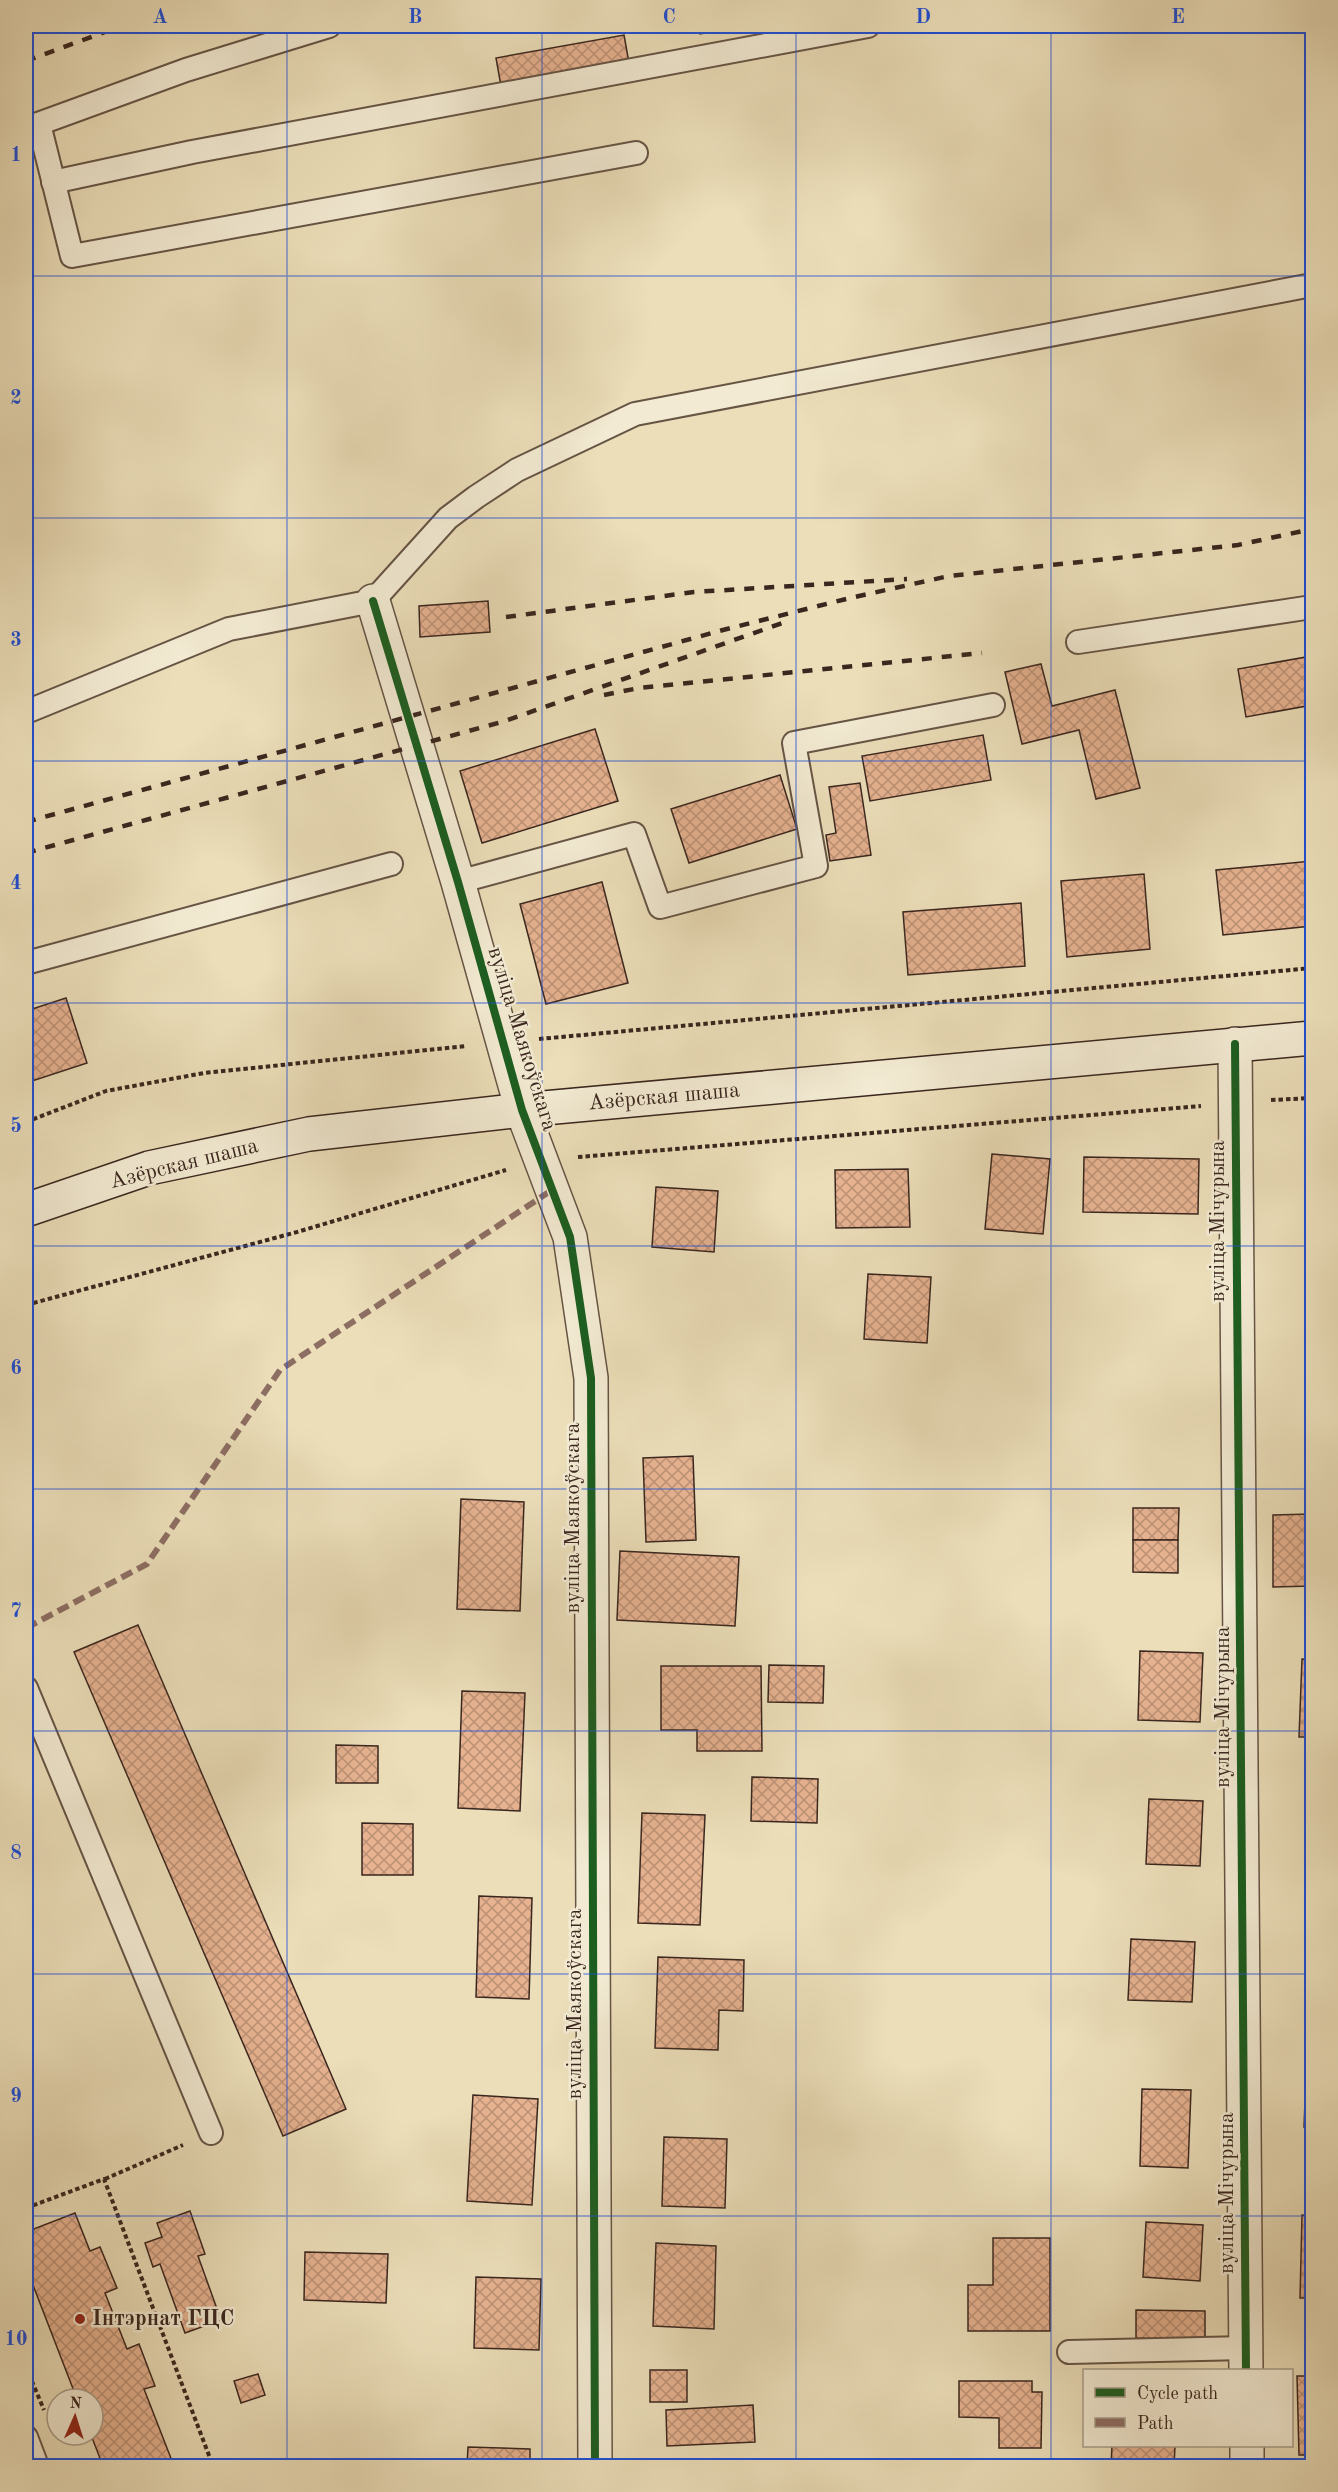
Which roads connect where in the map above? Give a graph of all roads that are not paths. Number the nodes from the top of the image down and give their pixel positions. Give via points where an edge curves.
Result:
1 (329, 26) edge
2 (868, 26) edge
3 (32, 126) edge
4 (636, 153) dead end
5 (53, 182) junction
6 (1312, 285) edge
7 (373, 601) junction
8 (1312, 607) edge
9 (1078, 642) dead end
10 (993, 705) dead end
11 (26, 712) edge
12 (391, 864) dead end
13 (458, 882) junction
14 (26, 963) edge
15 (1312, 1038) edge
16 (1235, 1044) junction
17 (522, 1110) junction
18 (26, 1210) edge
19 (26, 1688) edge
20 (212, 2133) road end
21 (1069, 2352) dead end
22 (1246, 2359) edge
23 (26, 2437) edge
24 (1247, 2447) edge
25 (36, 2466) edge
26 (595, 2466) edge
27 (1247, 2466) edge

1 - 3 lane via 186,70
2 - 5 lane
3 - 5 lane
4 - 5 lane via 72,256
6 - 7 lane via 635,414 517,470 476,497 448,518
7 - 11 lane via 229,629
7 - 13 street, вуліца Маякоўскага
8 - 9 lane
10 - 13 lane via 794,743 816,866 660,907 633,834
12 - 14 lane
13 - 17 street, вуліца Маякоўскага
15 - 16 street, Азёрская шаша
16 - 17 street, Азёрская шаша
16 - 22 street, вуліца Мічурына
17 - 18 street, Азёрская шаша via 309,1134 149,1168
17 - 26 street, вуліца Маякоўскага via 570,1237 591,1378
19 - 20 lane
21 - 22 lane
23 - 25 lane
24 - 27 street

